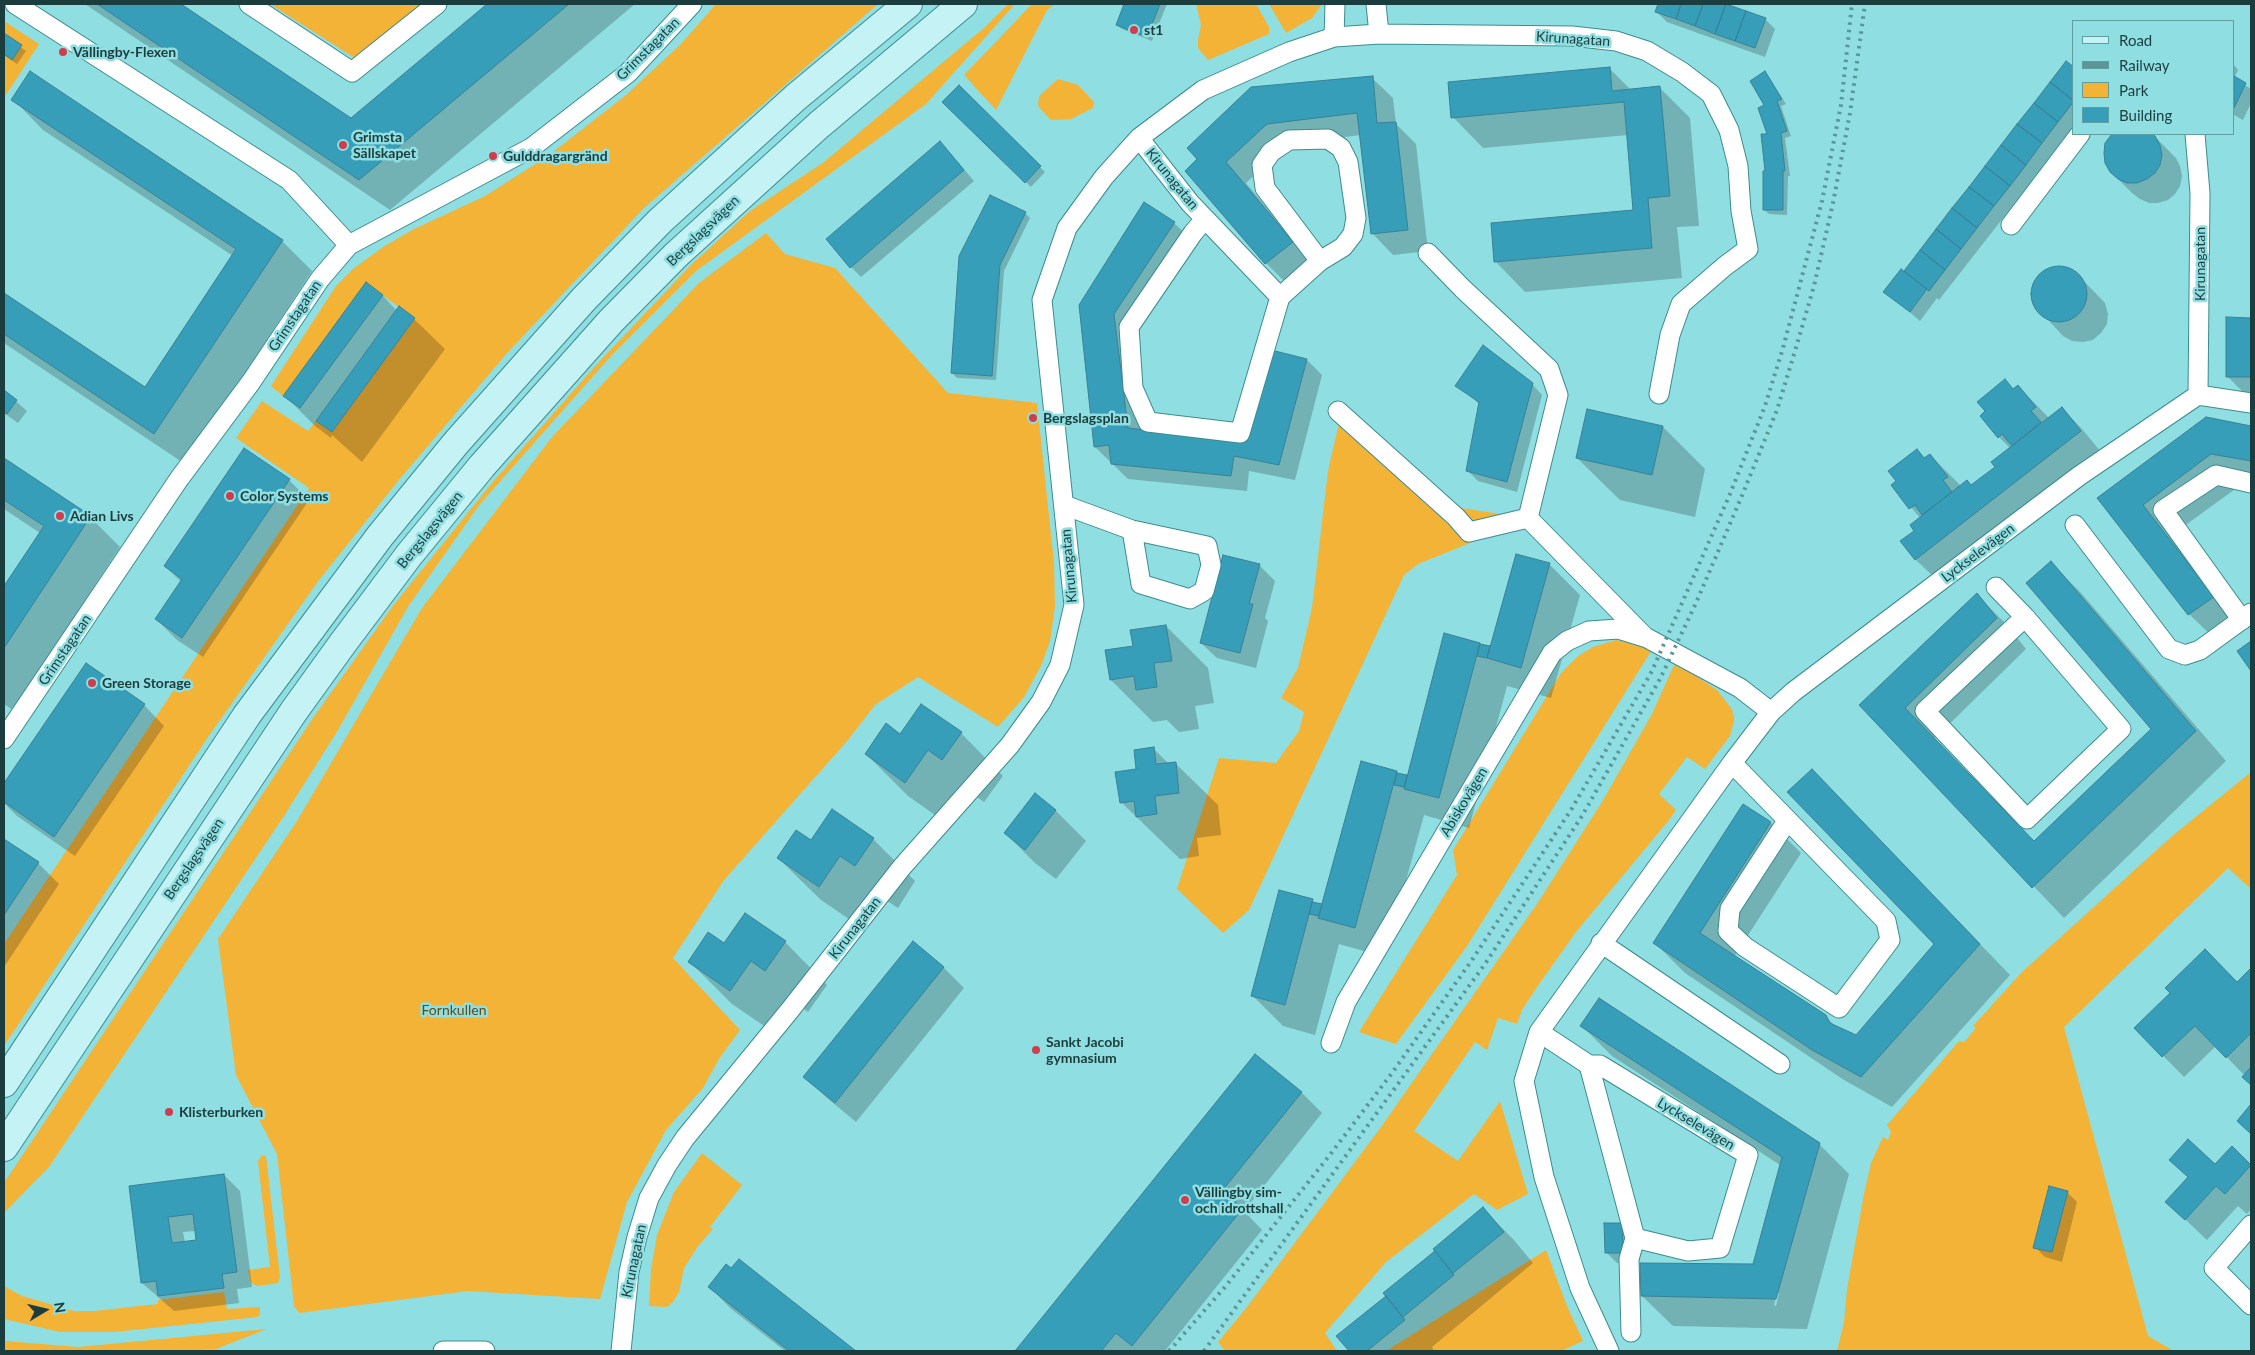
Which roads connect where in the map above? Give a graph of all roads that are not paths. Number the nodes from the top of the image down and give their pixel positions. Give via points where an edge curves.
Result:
1 (16, 4) edge
2 (249, 4) edge
3 (437, 4) edge
4 (692, 4) edge
5 (908, 4) edge
6 (963, 4) edge
7 (1335, 4) edge
8 (1376, 4) edge
9 (1379, 34) junction
10 (1334, 38) junction
11 (2079, 135) edge
12 (2195, 135) edge
13 (1139, 138) junction
14 (1205, 219) junction
15 (2011, 224) dead end
16 (349, 245) junction
17 (1428, 252) dead end
18 (1320, 261) junction
19 (1280, 297) junction
20 (1659, 394) dead end
21 (2198, 394) junction
22 (2251, 403) edge
23 (1338, 411) dead end
24 (2251, 483) edge
25 (1064, 505) junction
26 (1528, 518) junction
27 (2075, 525) dead end
28 (1132, 530) junction
29 (1996, 587) dead end
30 (2247, 616) edge
31 (2025, 617) junction
32 (1647, 638) junction
33 (1771, 712) junction
34 (4, 739) edge
35 (1732, 763) junction
36 (1787, 821) junction
37 (1601, 943) junction
38 (1539, 1032) junction
39 (1331, 1043) dead end
40 (1780, 1064) dead end
41 (1589, 1065) junction
42 (4, 1083) edge
43 (4, 1148) edge
44 (2251, 1225) edge
45 (1635, 1238) junction
46 (2251, 1305) edge
47 (1632, 1332) dead end
48 (443, 1351) edge
49 (485, 1351) edge
50 (621, 1351) edge
51 (1610, 1351) edge

1 - 16 street via 289,180
2 - 3 street via 352,72
4 - 16 street, Grimstagatan via 628,73 531,148
5 - 42 main road via 795,98 660,221 584,299 456,443 380,536 247,715
6 - 43 main road, Bergslagsvägen via 820,125 676,255 611,321 482,466 404,562 294,711
7 - 10 street
8 - 9 street
9 - 10 street, Kirunagatan
9 - 20 street, Kirunagatan via 1572,36 1616,41 1647,51 1711,94 1729,130 1738,166 1748,249 1681,304 1670,336
10 - 13 street, Kirunagatan via 1289,52 1203,90
11 - 15 street
12 - 21 street, Kirunagatan via 2200,193
13 - 14 street, Kirunagatan
13 - 25 street, Kirunagatan via 1104,177 1067,228 1042,300
14 - 19 street, Kirunagatan
14 - 19 street, Kirunagatan via 1129,327 1133,388 1148,422 1240,432
16 - 34 street, Grimstagatan via 320,278 251,382 179,479
17 - 26 street via 1549,369 1558,395
18 - 18 street via 1343,247 1353,234 1356,218 1348,162 1341,148 1328,139 1289,140 1271,152 1262,166 1265,188
18 - 19 street
21 - 22 street
21 - 33 street, Lyckselevägen via 2079,476
23 - 26 street via 1470,532
24 - 30 street via 2216,474 2163,510
25 - 28 street, Kirunagatan
25 - 50 street, Kirunagatan via 1074,605 1060,666 1041,702 1010,745 902,867 685,1138 667,1165 649,1198 637,1237 629,1272
26 - 32 street, Abiskovägen
27 - 30 street via 2169,649 2185,655 2200,650
28 - 28 street, Kirunagatan via 1206,546 1211,565 1204,591 1190,599 1141,584
29 - 31 street
31 - 31 street via 1925,712 2027,819 2121,729
32 - 33 street, Abiskovägen via 1740,688
32 - 39 street, Abiskovägen via 1618,629 1589,631 1552,653 1346,1002
33 - 35 street, Lyckselevägen
35 - 36 street
35 - 37 street, Lyckselevägen
36 - 36 street via 1886,921 1890,940 1839,1008 1745,947 1728,930 1730,908
37 - 38 street, Lyckselevägen
37 - 40 street
38 - 41 street, Lyckselevägen
38 - 51 street, Lyckselevägen via 1524,1081 1544,1177 1584,1298
41 - 45 street
41 - 45 street, Lyckselevägen via 1600,1065 1748,1155 1720,1248 1688,1251
44 - 46 street via 2214,1268
45 - 47 street via 1629,1259
48 - 49 street

